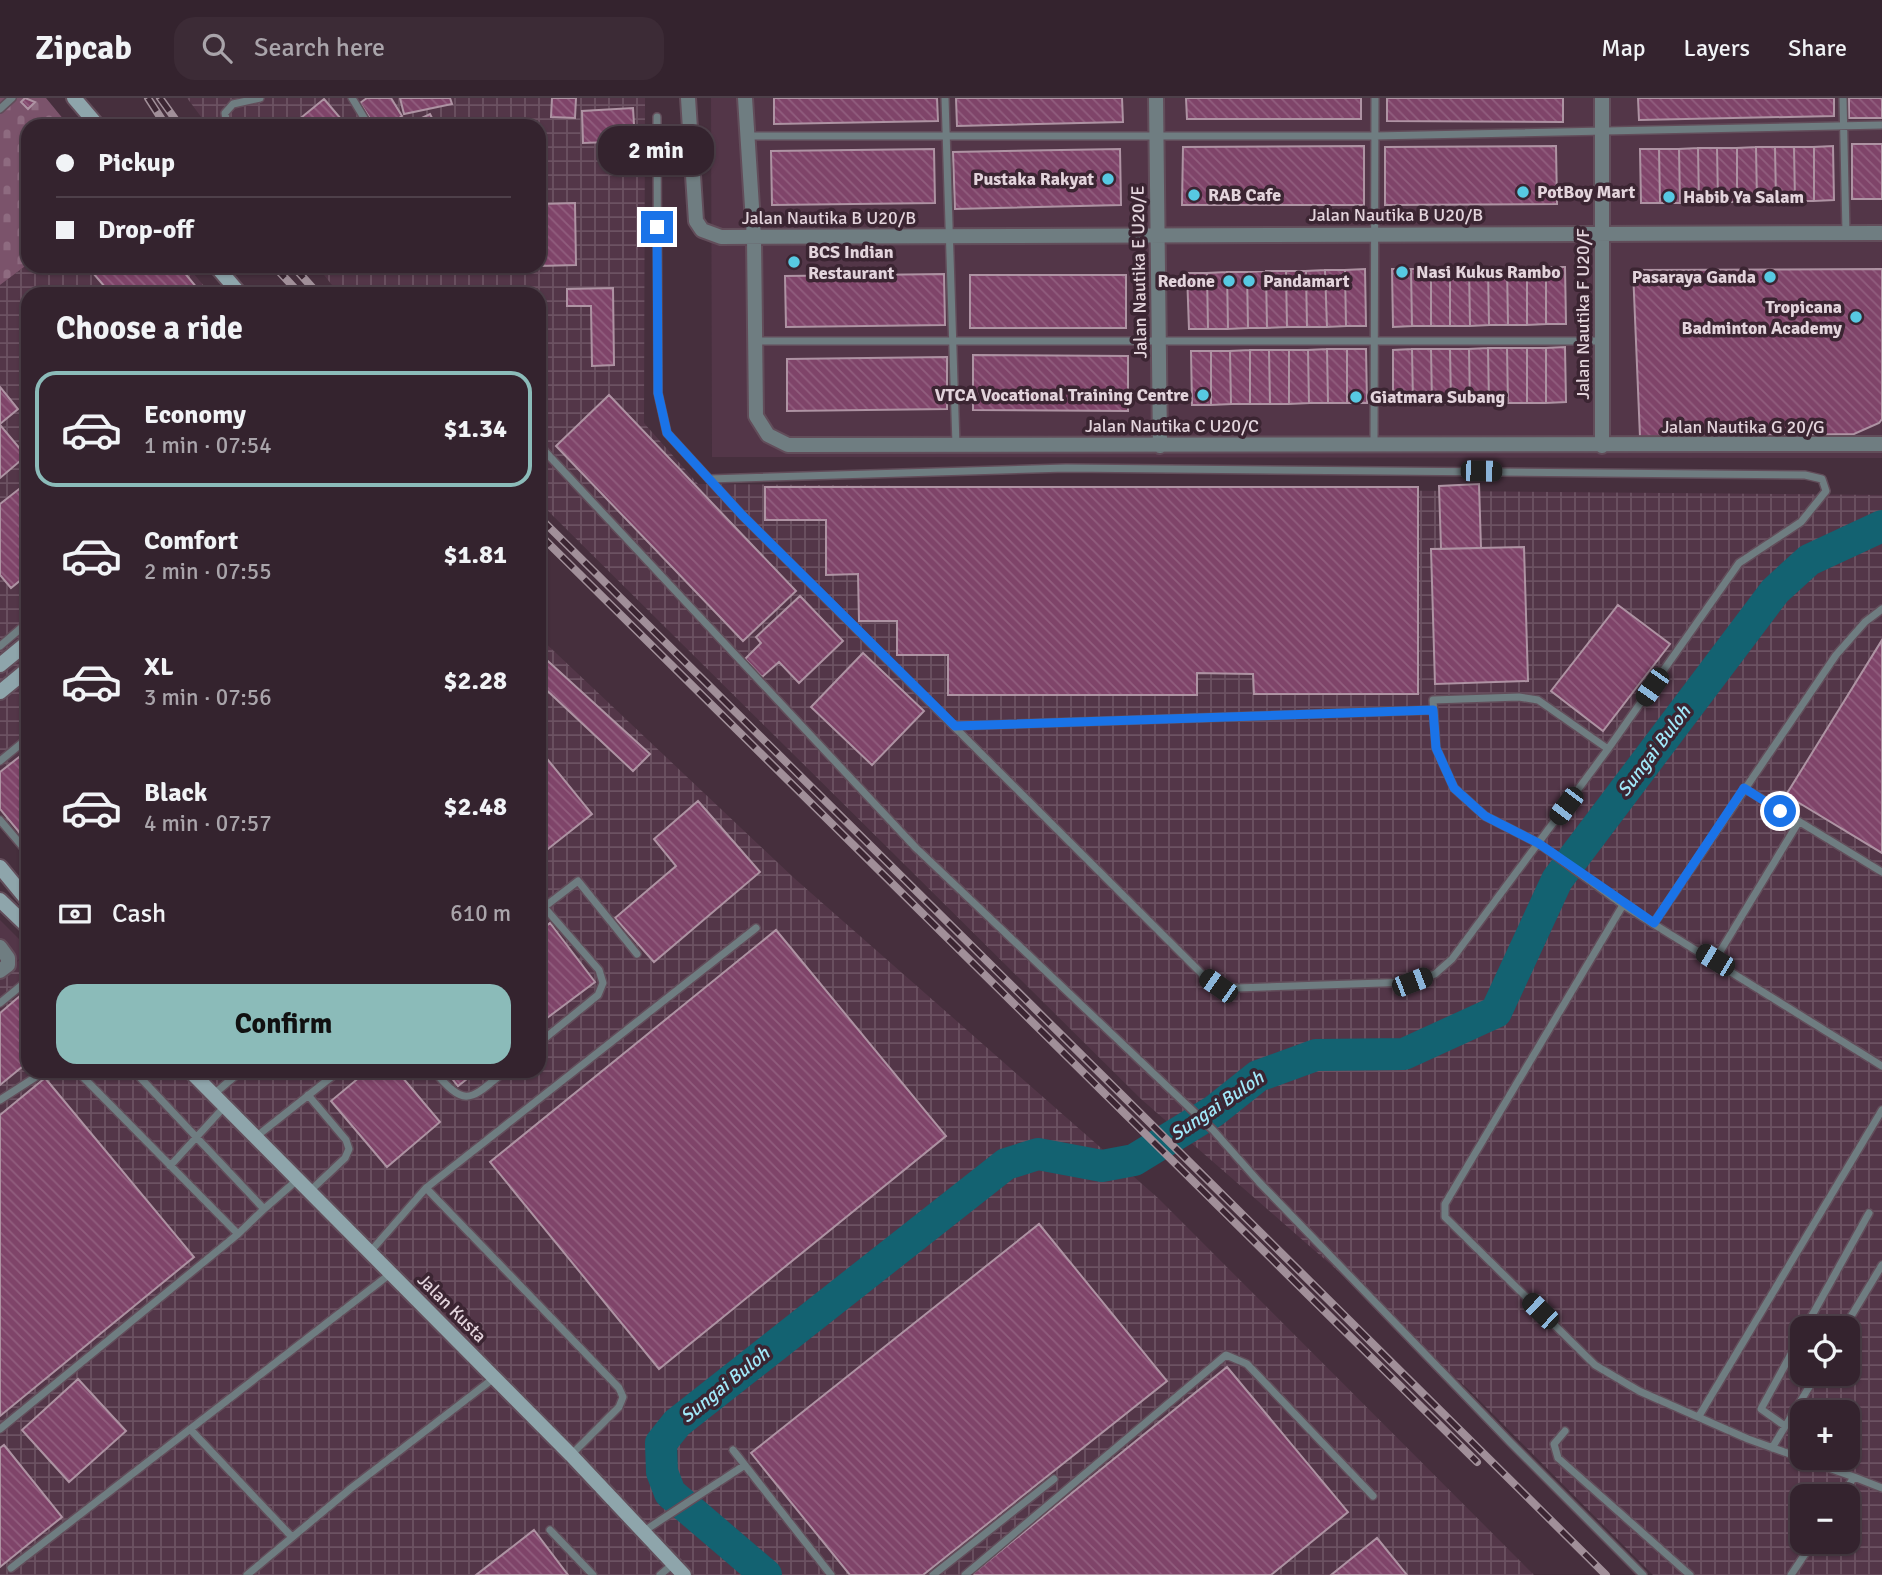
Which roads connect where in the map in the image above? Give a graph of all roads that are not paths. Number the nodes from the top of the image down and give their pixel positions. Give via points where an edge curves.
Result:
1 (12, 98) edge
2 (74, 98) edge
3 (260, 98) edge
4 (352, 98) edge
5 (688, 98) edge
6 (745, 98) edge
7 (945, 98) edge
8 (1156, 98) edge
9 (1375, 98) edge
10 (1602, 98) edge
11 (1843, 98) edge
12 (0, 109) edge
13 (657, 117) dead end
14 (92, 119) edge
15 (226, 119) edge
16 (365, 119) edge
17 (1843, 125) junction
18 (1882, 125) edge
19 (1601, 130) junction
20 (747, 136) junction
21 (946, 136) junction
22 (1157, 136) junction
23 (1375, 136) junction
24 (1602, 233) junction
25 (1846, 233) junction
26 (1882, 233) edge
27 (1158, 235) junction
28 (1375, 235) junction
29 (949, 236) junction
30 (754, 238) junction
31 (222, 273) edge
32 (234, 287) edge
33 (953, 340) junction
34 (1159, 340) junction
35 (1374, 340) junction
36 (756, 341) junction
37 (1602, 341) junction
38 (1882, 443) edge
39 (956, 446) junction
40 (1160, 446) junction
41 (1374, 446) junction
42 (1602, 446) junction
43 (546, 452) edge
44 (709, 479) junction
45 (1882, 609) edge
46 (21, 628) edge
47 (0, 646) edge
48 (21, 648) edge
49 (0, 665) edge
50 (21, 675) edge
51 (0, 692) edge
52 (1433, 710) junction
53 (955, 726) junction
54 (21, 744) edge
55 (1608, 749) junction
56 (0, 761) edge
57 (1744, 788) junction
58 (0, 820) edge
59 (1798, 823) junction
60 (21, 845) edge
61 (1540, 846) junction
62 (0, 867) edge
63 (1882, 872) edge
64 (21, 890) edge
65 (0, 900) edge
66 (1623, 905) junction
67 (546, 906) edge
68 (546, 913) edge
69 (21, 920) edge
70 (1654, 923) junction
71 (756, 928) dead end
72 (0, 947) edge
73 (637, 954) dead end
74 (1715, 960) junction
75 (0, 971) edge
76 (21, 986) edge
77 (0, 1003) edge
78 (546, 1037) edge
79 (1882, 1066) edge
80 (34, 1078) edge
81 (85, 1078) edge
82 (140, 1078) edge
83 (197, 1078) edge
84 (233, 1078) edge
85 (330, 1078) edge
86 (439, 1078) edge
87 (497, 1078) edge
88 (214, 1094) junction
89 (308, 1095) junction
90 (0, 1100) edge
91 (226, 1106) junction
92 (1882, 1110) edge
93 (257, 1136) junction
94 (194, 1138) junction
95 (170, 1166) junction
96 (298, 1179) junction
97 (426, 1188) junction
98 (310, 1191) junction
99 (264, 1209) junction
100 (1869, 1213) dead end
101 (239, 1234) junction
102 (370, 1252) junction
103 (1882, 1265) edge
104 (391, 1273) junction
105 (1812, 1316) edge
106 (1851, 1316) edge
107 (1790, 1356) edge
108 (494, 1378) junction
109 (1810, 1386) edge
110 (1699, 1416) junction
111 (1785, 1426) junction
112 (0, 1429) edge
113 (190, 1429) junction
114 (1565, 1431) dead end
115 (1772, 1448) junction
116 (733, 1451) dead end
117 (571, 1455) junction
118 (745, 1465) junction
119 (1854, 1477) junction
120 (1054, 1479) dead end
121 (1850, 1484) edge
122 (1882, 1488) edge
123 (1373, 1496) dead end
124 (550, 1530) dead end
125 (643, 1532) junction
126 (292, 1537) junction
127 (1806, 1554) edge
128 (11, 1568) dead end
129 (679, 1570) edge
130 (247, 1575) edge
131 (593, 1575) edge
132 (660, 1575) edge
133 (831, 1575) edge
134 (933, 1575) edge
135 (965, 1575) edge
136 (1643, 1575) edge
137 (1690, 1575) edge
138 (1791, 1575) edge

1 - 12 lane
2 - 14 street
3 - 15 lane via 233,104
4 - 16 lane
5 - 30 street, Jalan Nautika B U20/B via 694,210 702,230 715,236
6 - 20 street
7 - 21 lane
8 - 22 street, Jalan Nautika E U20/E
9 - 23 lane
10 - 19 street, Jalan Nautika F U20/F
11 - 17 lane
13 - 44 lane via 660,412 667,433
17 - 18 lane
17 - 19 lane
17 - 25 lane
19 - 23 lane
19 - 24 street, Jalan Nautika F U20/F
20 - 21 lane
20 - 30 street
21 - 22 lane
21 - 29 lane
22 - 23 lane
22 - 27 street, Jalan Nautika E U20/E
23 - 28 lane
24 - 25 street, Jalan Nautika B U20/B
24 - 28 street, Jalan Nautika B U20/B
24 - 37 street, Jalan Nautika F U20/F
25 - 26 street, Jalan Nautika B U20/B
27 - 28 street, Jalan Nautika B U20/B
27 - 29 street, Jalan Nautika B U20/B
27 - 34 street, Jalan Nautika E U20/E
28 - 35 lane
29 - 30 street, Jalan Nautika B U20/B
29 - 33 lane
30 - 36 street
31 - 32 street
33 - 34 lane
33 - 36 lane
33 - 39 lane
34 - 35 lane
34 - 40 street, Jalan Nautika E U20/E
35 - 37 lane
35 - 41 lane
36 - 39 street, Jalan Nautika C U20/C via 756,416 768,435 788,445
37 - 42 street, Jalan Nautika F U20/F
38 - 42 street, Jalan Nautika G 20/G
39 - 40 street, Jalan Nautika C U20/C
40 - 41 street, Jalan Nautika C U20/C
41 - 42 street, Jalan Nautika C U20/C
43 - 136 lane via 916,848 1213,1130
44 - 53 lane
44 - 55 lane via 1066,468 1805,475 1822,479 1826,491 1801,522 1739,563
45 - 57 lane via 1836,655
46 - 47 lane
48 - 49 street
50 - 51 street
52 - 53 lane
52 - 55 lane via 1433,700 1538,700
52 - 61 lane via 1436,748 1454,788 1485,816
53 - 61 lane via 1218,986 1412,982 1435,974 1452,959
54 - 56 lane
55 - 61 lane
57 - 59 lane
57 - 70 lane
58 - 60 lane
59 - 63 lane
59 - 74 lane
61 - 66 lane
62 - 64 street
65 - 69 street
66 - 70 lane
66 - 110 lane via 1444,1212 1595,1365 1639,1391
67 - 73 lane via 578,881
68 - 78 lane via 599,970 603,983 598,995
70 - 74 lane
71 - 97 lane
72 - 75 street via 8,965
74 - 79 lane
76 - 77 lane
80 - 90 lane
81 - 95 lane
82 - 94 lane
83 - 88 street, Jalan Kusta
84 - 88 lane
85 - 89 lane
86 - 87 lane via 453,1095 467,1097
88 - 91 street, Jalan Kusta
89 - 93 lane
89 - 98 lane via 349,1149
91 - 93 street, Jalan Kusta
91 - 94 lane
92 - 110 lane
93 - 96 street, Jalan Kusta
94 - 95 lane
94 - 99 lane
95 - 101 lane
96 - 98 street, Jalan Kusta
96 - 99 lane
97 - 102 lane
97 - 117 lane via 619,1388 623,1398 619,1407
98 - 102 street, Jalan Kusta
99 - 101 lane
100 - 105 lane
101 - 112 lane
102 - 104 street, Jalan Kusta
103 - 106 lane
104 - 108 street, Jalan Kusta
104 - 113 lane
107 - 111 lane via 1761,1409
108 - 117 street, Jalan Kusta
108 - 126 lane
109 - 111 lane
110 - 115 lane
111 - 115 lane
113 - 126 lane
113 - 128 lane
114 - 137 lane via 1554,1444 1558,1458
115 - 119 lane
116 - 118 lane
117 - 125 street, Jalan Kusta
118 - 125 lane
118 - 133 lane
119 - 121 lane
119 - 122 lane
120 - 134 lane
123 - 135 lane via 1247,1364 1226,1355
124 - 131 lane
125 - 129 street, Jalan Kusta
126 - 130 lane
127 - 138 lane
129 - 132 lane

